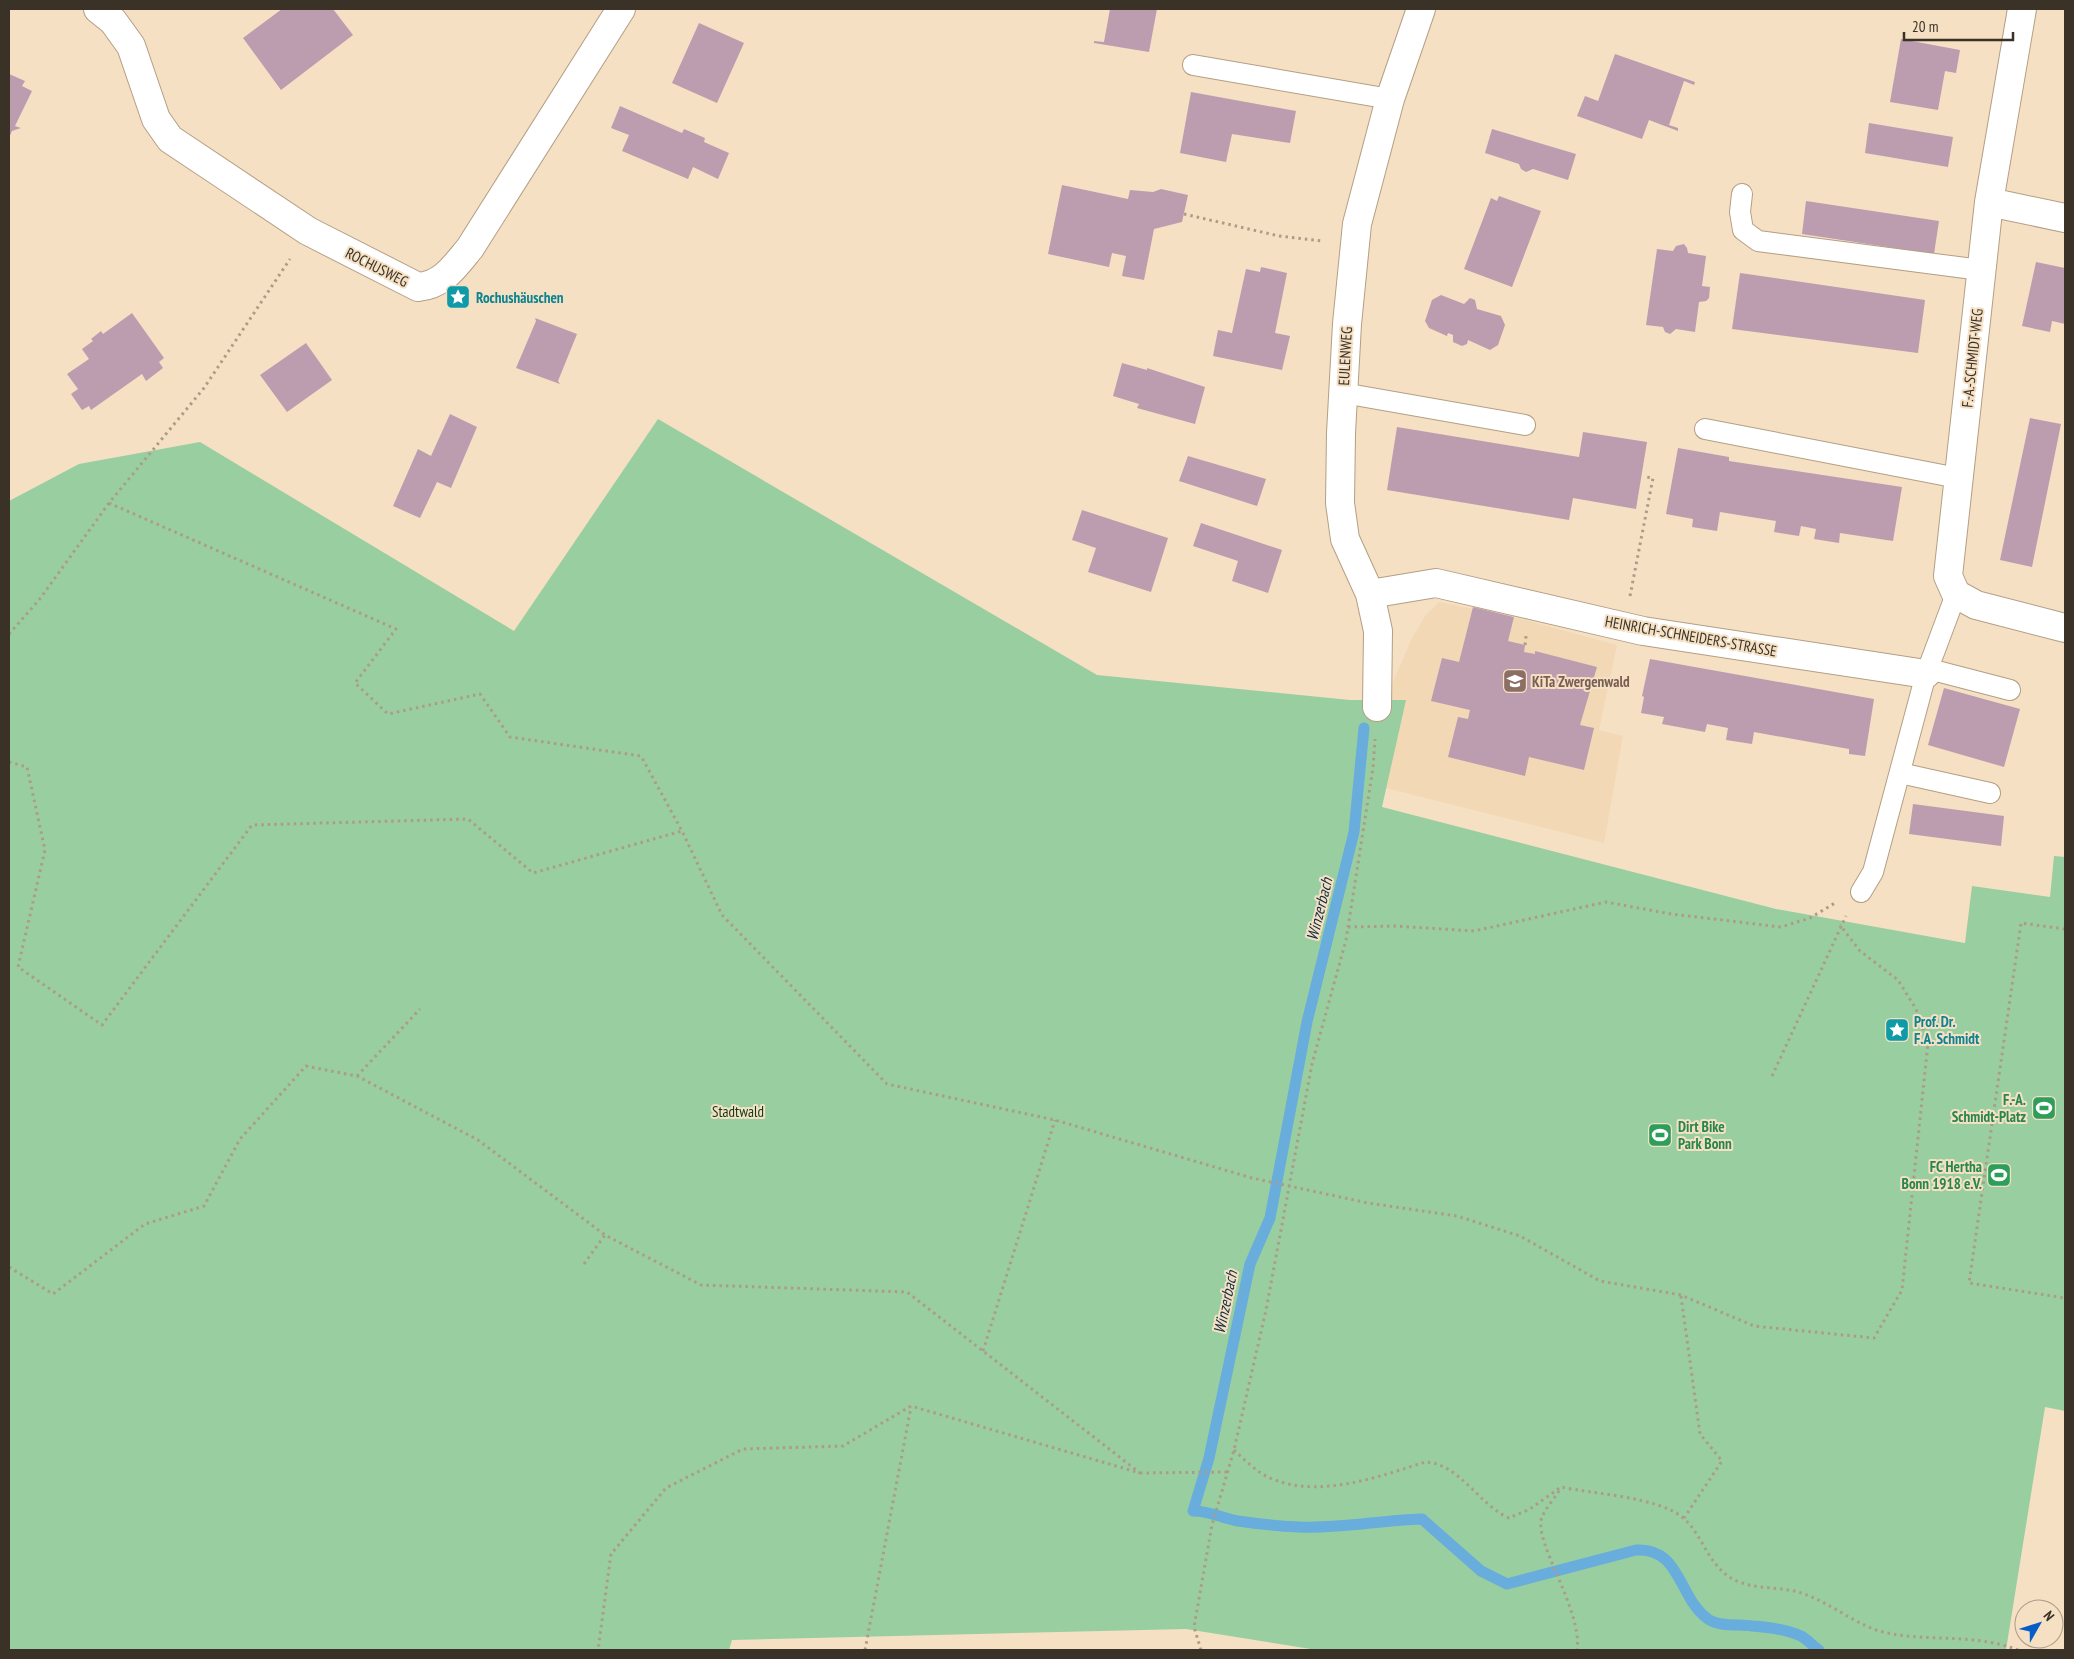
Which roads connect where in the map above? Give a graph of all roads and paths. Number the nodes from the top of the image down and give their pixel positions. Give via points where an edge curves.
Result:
1 (98, 9) edge
2 (621, 9) edge
3 (1421, 9) edge
4 (2022, 9) edge
5 (1193, 66) dead end
6 (1390, 99) junction
7 (1742, 194) dead end
8 (1989, 202) junction
9 (1184, 214) dead end
10 (2065, 218) edge
11 (308, 231) junction
12 (1355, 244) junction
13 (1981, 270) junction
14 (1343, 393) junction
15 (1525, 425) dead end
16 (1705, 429) dead end
17 (1645, 477) dead end
18 (1958, 478) junction
19 (109, 503) junction
20 (1370, 594) junction
21 (1956, 594) junction
22 (1624, 626) junction
23 (2065, 628) edge
24 (9, 634) edge
25 (1927, 671) junction
26 (2010, 690) dead end
27 (1377, 708) joint
28 (9, 762) edge
29 (1900, 773) junction
30 (1990, 793) dead end
31 (682, 831) junction
32 (1860, 892) junction
33 (1840, 925) junction
34 (1348, 927) junction
35 (2065, 929) edge
36 (420, 1009) dead end
37 (357, 1076) junction
38 (1772, 1076) dead end
39 (1055, 1120) junction
40 (1287, 1185) junction
41 (605, 1235) junction
42 (584, 1264) dead end
43 (9, 1267) edge
44 (1681, 1295) junction
45 (2065, 1298) edge
46 (983, 1351) junction
47 (911, 1406) junction
48 (1234, 1450) junction
49 (1228, 1472) junction
50 (1140, 1473) junction
51 (1561, 1487) junction
52 (1684, 1518) junction
53 (598, 1650) edge
54 (865, 1650) edge
55 (1201, 1650) edge
56 (1577, 1650) edge
57 (2018, 1650) edge

1 - 11 street, ROCHUSWEG via 114,22 131,46 156,119 170,139
2 - 11 street, ROCHUSWEG via 470,248 440,281 418,287
3 - 6 street, EULENWEG
4 - 8 street, F.-A.-SCHMIDT-WEG
5 - 6 lane
6 - 12 street, EULENWEG via 1357,224
7 - 13 lane via 1743,230 1758,241
8 - 10 street
8 - 13 street, F.-A.-SCHMIDT-WEG
9 - 12 path via 1279,236
11 - 19 path via 204,388
12 - 14 street, EULENWEG
13 - 18 street, F.-A.-SCHMIDT-WEG
14 - 15 lane
14 - 20 street, EULENWEG via 1342,521 1345,539
16 - 18 lane
17 - 22 path via 1652,478
18 - 21 street, F.-A.-SCHMIDT-WEG via 1948,576
19 - 24 path via 39,600
19 - 31 path via 396,629 355,683 388,714 480,694 510,738 641,756
20 - 22 street, HEINRICH-SCHNEIDERS-STRASSE via 1436,583
20 - 27 street, EULENWEG via 1378,630
21 - 23 street via 1976,605
21 - 25 lane
22 - 25 street, HEINRICH-SCHNEIDERS-STRASSE
25 - 26 lane
25 - 29 lane
27 - 34 path via 1373,768
28 - 31 path via 27,766 45,850 18,967 102,1025 252,825 468,820 533,872
29 - 30 lane
29 - 32 lane via 1873,872
31 - 39 path via 722,915 887,1084
32 - 33 path
32 - 34 path via 1810,918 1781,927 1671,914 1606,902 1474,931
33 - 38 path
33 - 44 path via 1860,952 1898,980 1916,1009 1928,1043 1902,1290 1874,1338 1754,1326
34 - 40 path via 1312,1064
35 - 45 path via 2021,923 1969,1283
36 - 37 path
37 - 41 path via 478,1140
37 - 43 path via 306,1066 240,1139 204,1206 145,1224 53,1294
39 - 40 path via 1252,1178
39 - 46 path
40 - 44 path via 1368,1203 1457,1216 1520,1236 1600,1281
40 - 48 path via 1266,1310
41 - 42 path
41 - 46 path via 701,1285 907,1292
44 - 52 path via 1700,1434 1722,1461
46 - 50 path
47 - 50 path
47 - 53 path via 843,1446 743,1449 666,1488 611,1554
47 - 54 path
48 - 49 path
48 - 51 path via 1255,1470 1278,1482 1307,1486 1355,1483 1425,1462 1436,1462 1509,1518 1530,1510
49 - 50 path
49 - 55 path via 1212,1525 1194,1627
51 - 52 path via 1654,1504 1672,1509
51 - 56 path via 1542,1518 1540,1533 1574,1617
52 - 57 path via 1719,1568 1742,1583 1797,1592 1827,1603 1873,1629 1889,1633 1982,1640

